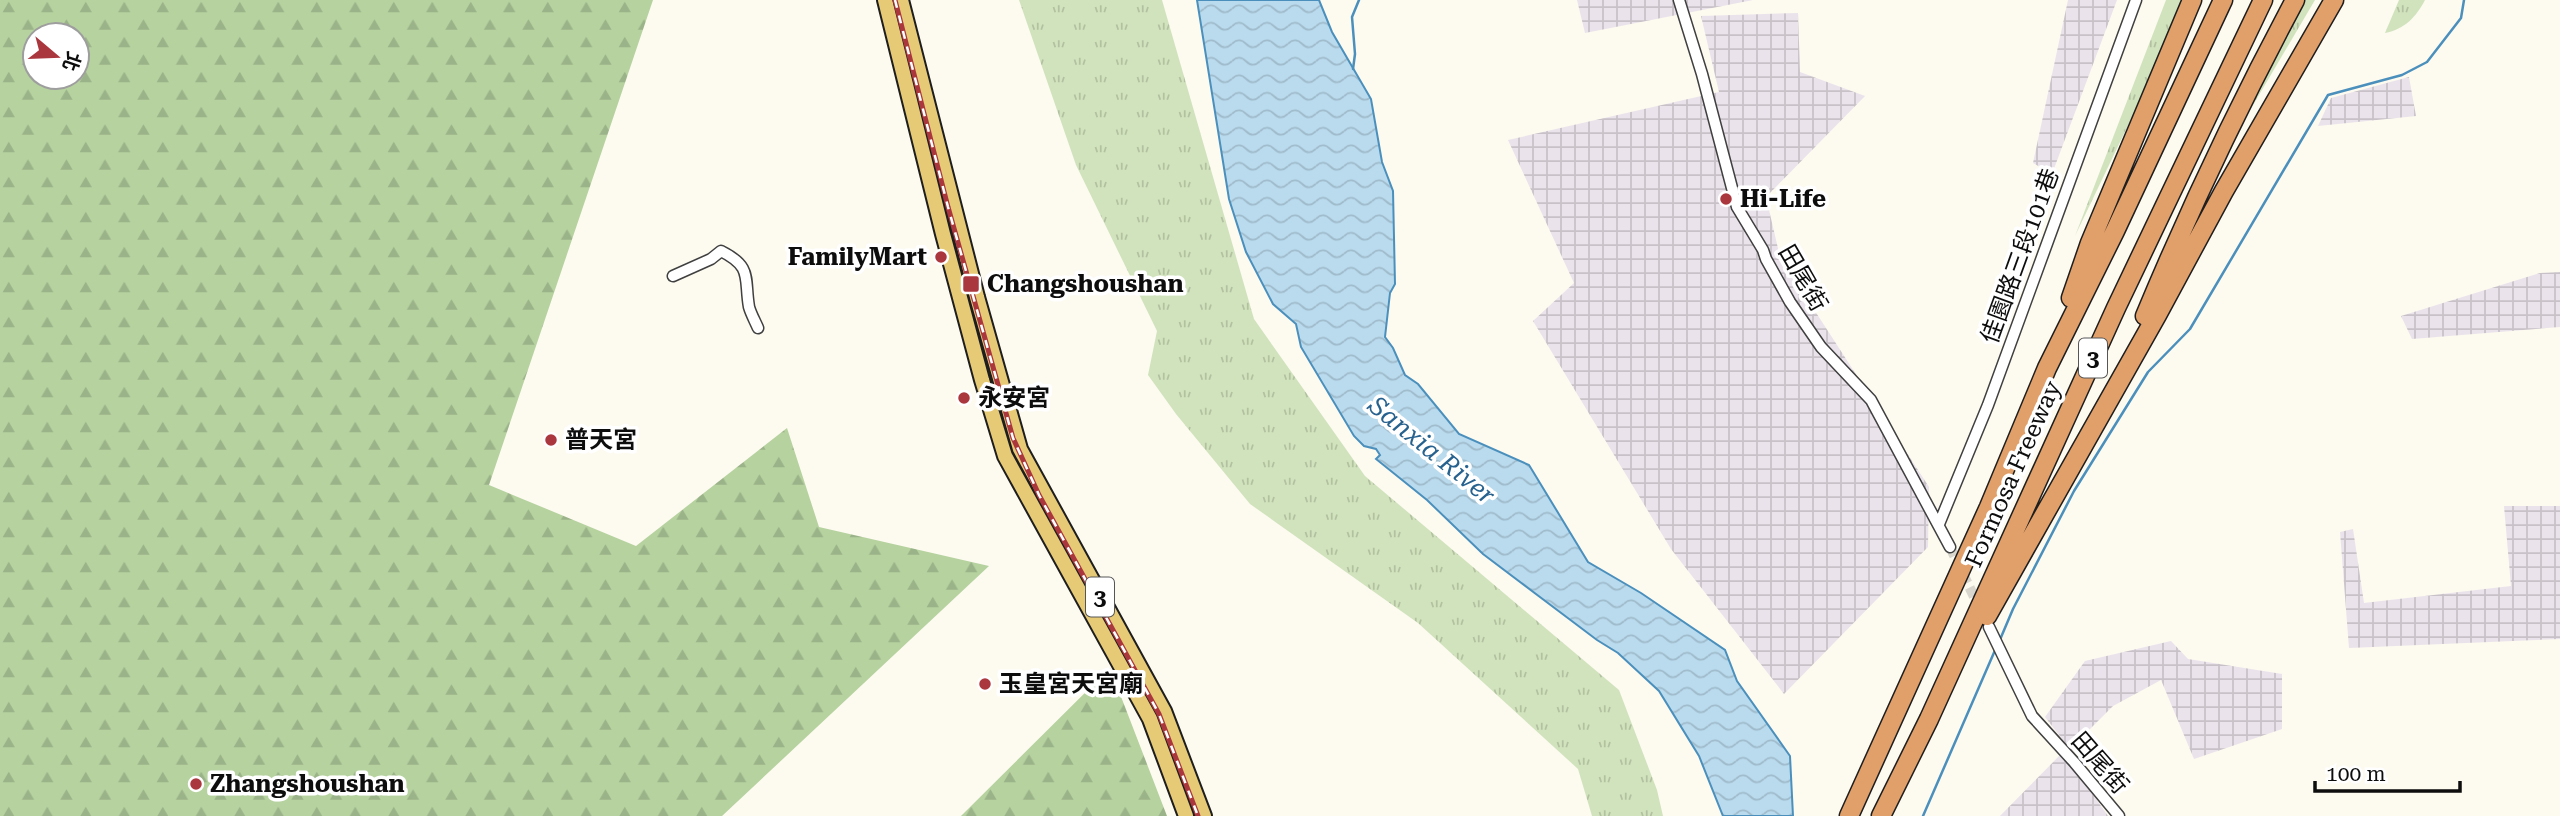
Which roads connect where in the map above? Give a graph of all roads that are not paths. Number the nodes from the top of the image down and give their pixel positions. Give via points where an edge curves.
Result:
1 (885, 0) edge
2 (901, 0) edge
3 (1679, 0) edge
4 (2136, 0) edge
5 (2192, 0) edge
6 (2223, 0) edge
7 (2263, 0) edge
8 (2295, 0) edge
9 (2334, 0) edge
10 (673, 276) dead end
11 (758, 328) dead end
12 (2047, 368) junction
13 (2102, 411) junction
14 (1939, 524) junction
15 (1950, 547) tunnel mouth
16 (1989, 627) dead end
17 (1929, 719) junction
18 (1186, 816) edge
19 (1204, 816) edge
20 (1849, 816) edge
21 (1881, 816) edge
22 (2119, 816) edge

1 - 18 main road, 3 via 1005,456 1150,719
2 - 19 main road, 3 via 1020,449 1164,711
3 - 14 street, 田尾街 via 1737,207 1813,336 1871,400
4 - 14 street, 佳園路三段101巷 via 1988,405
5 - 12 highway via 2090,243
6 - 12 highway, Formosa Freeway / 3
7 - 17 highway, Formosa Freeway / 3 via 2116,308
8 - 13 highway via 2181,230
9 - 13 highway
10 - 11 street via 721,251 732,256 746,272 750,310
12 - 20 highway, Formosa Freeway / 3
13 - 17 highway
14 - 15 street, 田尾街
16 - 22 street, 田尾街 via 2032,716
17 - 21 highway, Formosa Freeway / 3

